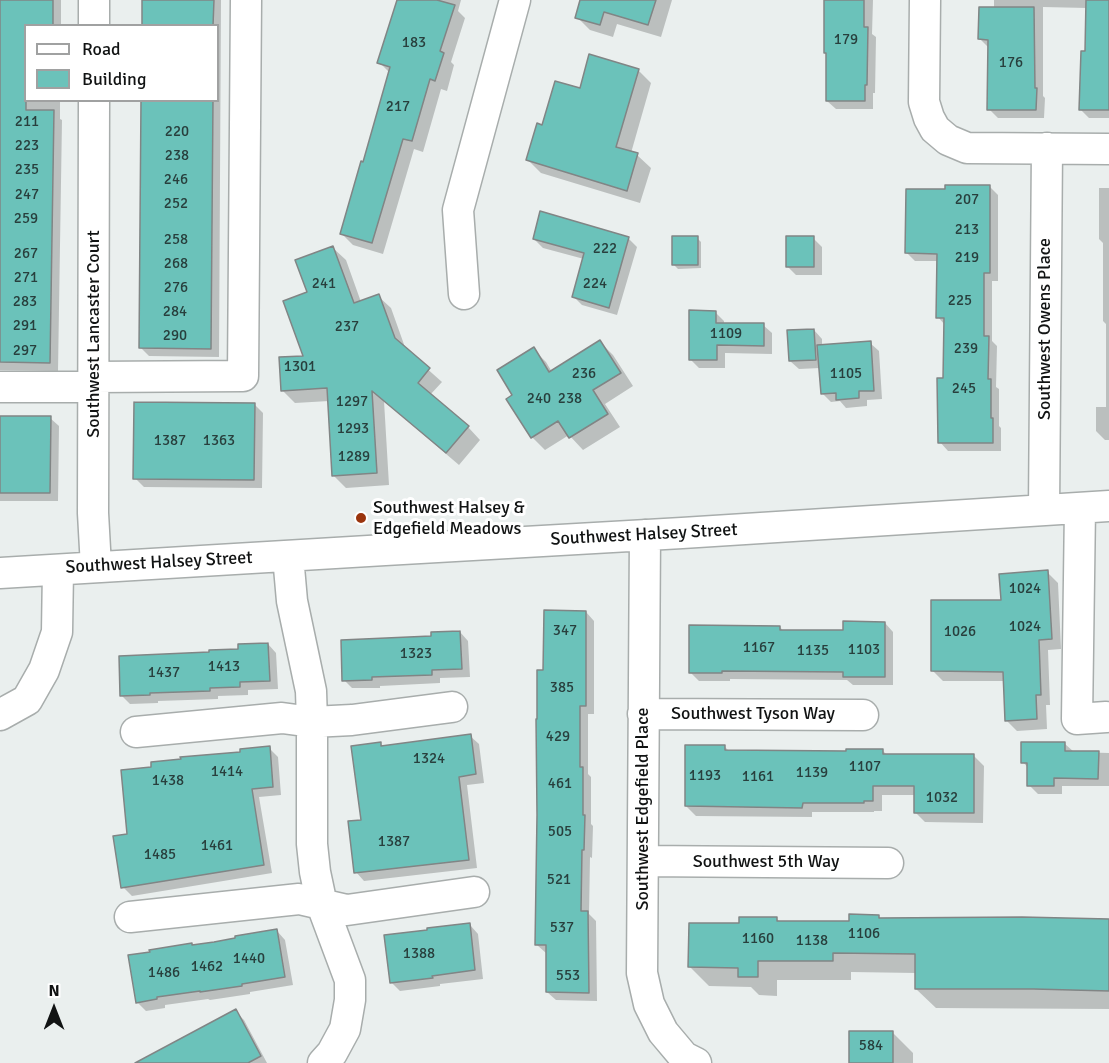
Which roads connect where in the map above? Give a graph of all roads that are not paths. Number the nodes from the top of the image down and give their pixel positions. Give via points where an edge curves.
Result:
1 (94, 0) edge
2 (246, 0) edge
3 (515, 0) edge
4 (925, 0) edge
5 (94, 24) edge
6 (94, 102) edge
7 (1047, 148) junction
8 (1109, 149) edge
9 (464, 294) dead end
10 (93, 382) junction
11 (0, 387) edge
12 (1109, 506) edge
13 (1080, 508) junction
14 (1044, 510) junction
15 (645, 535) junction
16 (288, 556) junction
17 (96, 567) junction
18 (58, 570) junction
19 (0, 573) edge
20 (452, 707) dead end
21 (644, 714) junction
22 (0, 715) edge
23 (863, 715) dead end
24 (1106, 717) dead end
25 (312, 722) junction
26 (136, 732) dead end
27 (643, 861) junction
28 (888, 863) dead end
29 (474, 892) dead end
30 (322, 904) junction
31 (130, 917) dead end
32 (322, 1063) edge
33 (696, 1063) edge

1 - 5 street
2 - 10 street via 243,376
3 - 9 street via 458,210
4 - 7 street via 924,102 935,129 967,148
6 - 10 street, Southwest Lancaster Court
7 - 8 street
7 - 14 street, Southwest Owens Place
10 - 11 street
10 - 17 street, Southwest Lancaster Court
12 - 13 street, Southwest Halsey Street
13 - 14 street, Southwest Halsey Street
13 - 24 street via 1077,718
14 - 15 street, Southwest Halsey Street
15 - 16 street, Southwest Halsey Street
15 - 21 street, Southwest Edgefield Place
16 - 17 street, Southwest Halsey Street
16 - 25 street via 291,601 311,692
17 - 18 street, Southwest Halsey Street
18 - 19 street, Southwest Halsey Street
18 - 22 street via 57,633 44,670 27,700
20 - 25 street
21 - 23 street, Southwest Tyson Way
21 - 27 street, Southwest Edgefield Place
25 - 26 street via 282,718
25 - 30 street via 312,844
27 - 28 street, Southwest 5th Way
27 - 33 street, Southwest Edgefield Place via 642,973 649,1004 663,1032 684,1056
29 - 30 street via 347,910
30 - 31 street via 300,899
30 - 32 street via 350,980 350,1000 345,1029

